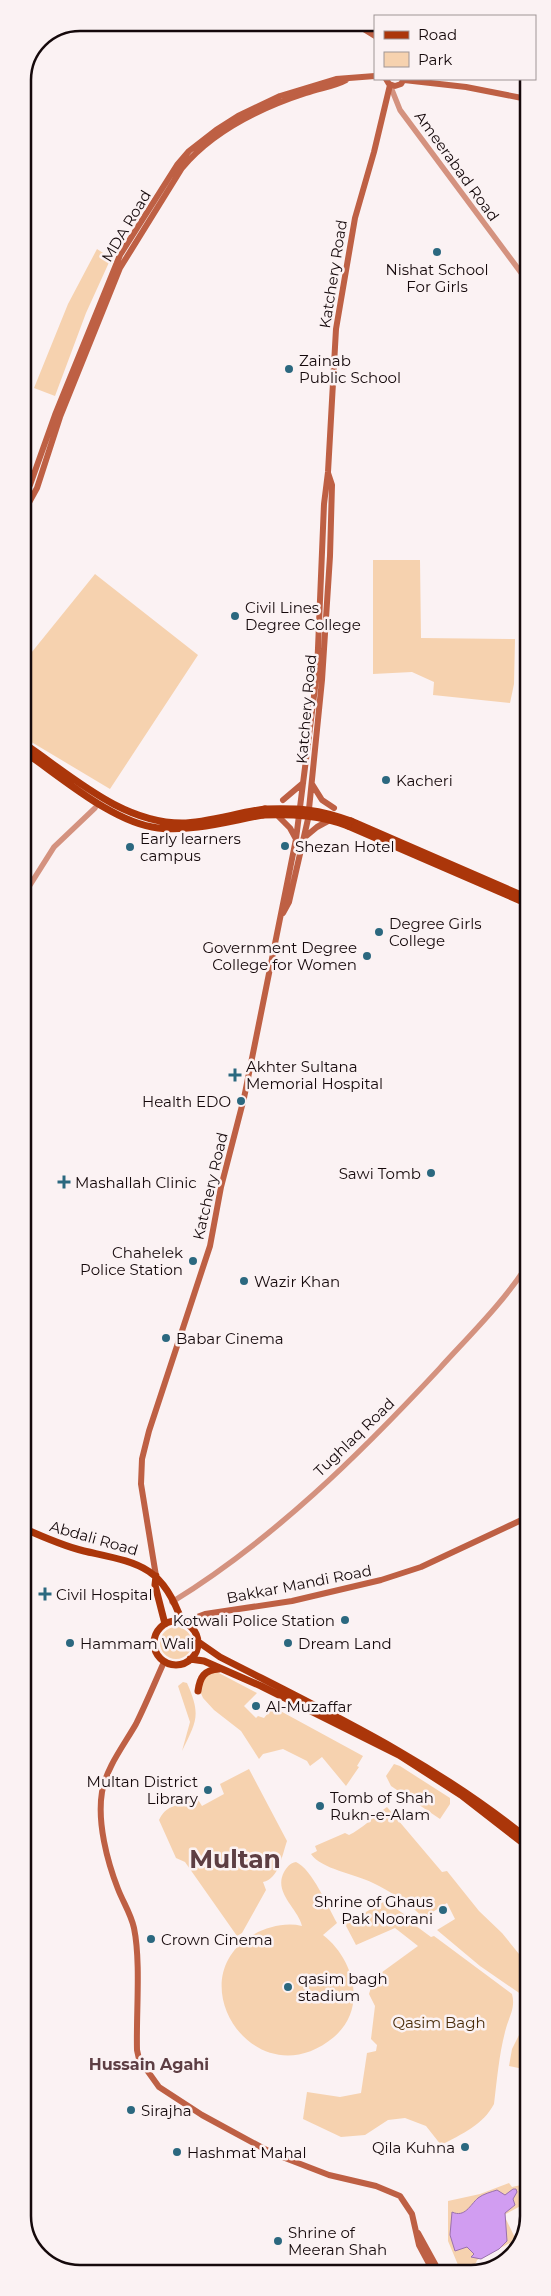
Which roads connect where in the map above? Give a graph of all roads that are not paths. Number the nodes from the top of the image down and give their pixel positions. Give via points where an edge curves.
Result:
1 (374, 76) edge
2 (403, 80) edge
3 (412, 80) edge
4 (388, 82) edge
5 (520, 97) edge
6 (520, 271) edge
7 (109, 286) junction
8 (328, 472) junction
9 (31, 482) edge
10 (31, 497) edge
11 (324, 504) junction
12 (332, 504) junction
13 (322, 556) junction
14 (330, 556) junction
15 (324, 602) junction
16 (319, 680) junction
17 (31, 748) edge
18 (31, 757) edge
19 (311, 781) junction
20 (304, 783) junction
21 (284, 800) dead end
22 (96, 808) dead end
23 (334, 808) dead end
24 (264, 812) junction
25 (279, 817) dead end
26 (328, 821) dead end
27 (300, 839) junction
28 (31, 883) edge
29 (520, 894) edge
30 (520, 901) edge
31 (520, 1274) edge
32 (520, 1521) edge
33 (31, 1531) edge
34 (156, 1576) junction
35 (172, 1602) junction
36 (183, 1622) junction
37 (165, 1624) junction
38 (197, 1641) junction
39 (190, 1659) junction
40 (164, 1662) junction
41 (221, 1669) junction
42 (198, 1691) dead end
43 (520, 1833) edge
44 (520, 1841) edge
45 (417, 2232) junction
46 (430, 2265) edge
47 (436, 2265) edge

1 - 7 main road, MDA Road via 349,78 282,102 241,121 193,155 144,222
2 - 4 main road via 398,86
3 - 5 main road
4 - 6 street, Ameerabad Road via 400,110
4 - 8 main road, Katchery Road via 374,152 355,218 336,329
7 - 9 main road via 55,415
7 - 10 main road via 37,488
8 - 11 main road, Katchery Road
8 - 12 main road, Katchery Road
11 - 12 main road
11 - 13 main road, Katchery Road
12 - 14 main road, Katchery Road
13 - 14 main road
13 - 15 main road, Katchery Road
14 - 15 main road, Katchery Road
15 - 16 main road, Katchery Road
16 - 19 main road, Katchery Road
16 - 20 main road, Katchery Road
17 - 24 main road via 112,803 134,814 183,823
18 - 24 main road via 98,804 133,822 156,828 186,829
19 - 23 main road via 318,795
19 - 27 main road, Katchery Road via 310,802
20 - 21 main road
20 - 27 main road, Katchery Road
22 - 28 street via 54,847
24 - 29 main road, bridge via 300,807 334,814
24 - 30 main road, bridge via 333,820
25 - 27 main road
26 - 27 main road
27 - 34 main road, Katchery Road via 210,1246 143,1451 141,1484
31 - 35 street, Tughlaq Road via 471,1334 362,1449 264,1538
32 - 36 main road, Bakkar Mandi Road via 421,1567 380,1580 292,1600 205,1614
33 - 34 main road, Abdali Road via 59,1543 136,1563
34 - 35 main road
34 - 37 main road via 155,1586
35 - 36 main road
36 - 37 main road
36 - 38 main road via 193,1630
37 - 40 main road via 157,1632 154,1643
38 - 39 main road
38 - 43 main road via 220,1657 402,1751 464,1791
39 - 40 main road via 177,1665
39 - 41 main road
40 - 45 main road via 111,1768 101,1802 109,1859 134,1926 139,2059 159,2087 202,2116 272,2153 329,2175 376,2186 400,2196 412,2214
41 - 42 main road via 206,1672 199,1681
41 - 44 main road via 399,1755 461,1795
45 - 46 main road via 419,2245
45 - 47 main road

